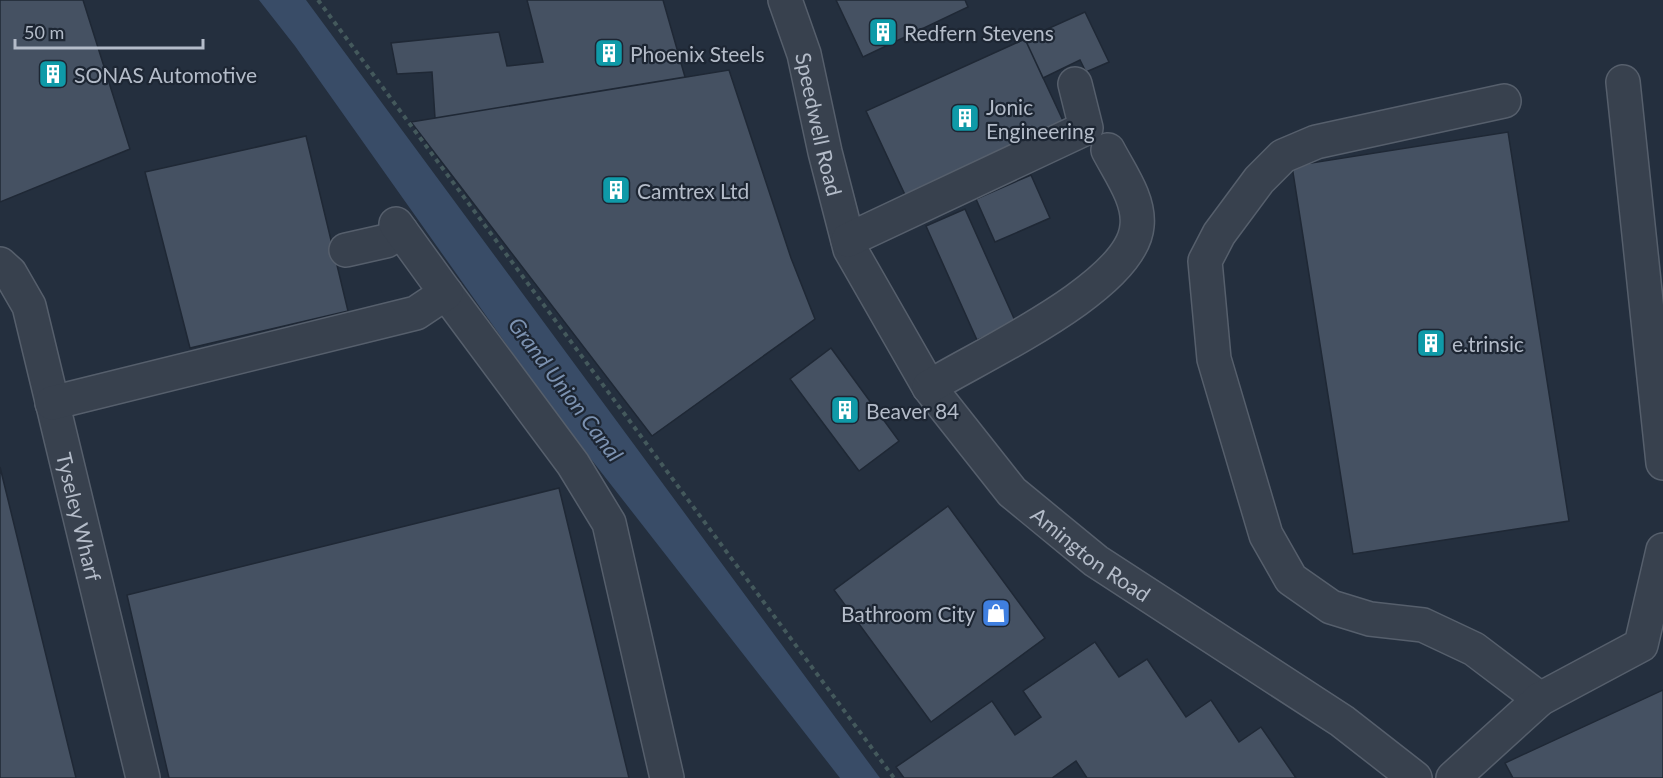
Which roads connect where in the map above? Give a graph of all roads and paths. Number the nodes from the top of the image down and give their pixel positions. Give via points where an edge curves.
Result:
1 (318, 0) edge
2 (784, 0) edge
3 (1623, 82) dead end
4 (1075, 84) dead end
5 (1504, 101) dead end
6 (1108, 150) dead end
7 (849, 245) junction
8 (346, 250) dead end
9 (0, 264) edge
10 (446, 293) junction
11 (929, 387) junction
12 (51, 402) junction
13 (1663, 463) edge
14 (1663, 550) edge
15 (1540, 699) junction
16 (143, 778) edge
17 (667, 778) edge
18 (894, 778) edge
19 (1415, 778) edge
20 (1453, 778) edge

1 - 18 path
2 - 7 street, Speedwell Road via 804,54
3 - 13 street
4 - 7 street via 1086,128
5 - 15 street via 1316,142 1283,156 1259,180 1204,261 1214,359 1266,535 1291,579 1331,607 1370,619 1422,625 1474,649
6 - 11 street via 1136,206 1137,227 1124,259 1098,284 1026,332
7 - 11 street, Amington Road
8 - 10 street via 386,241 399,227
9 - 12 street, Tyseley Wharf via 10,273 29,306
10 - 12 street via 416,313
10 - 17 street via 573,464 609,523
11 - 19 street, Amington Road via 1012,492 1096,561 1342,721
12 - 16 street, Tyseley Wharf
14 - 15 street via 1641,645
15 - 20 street

